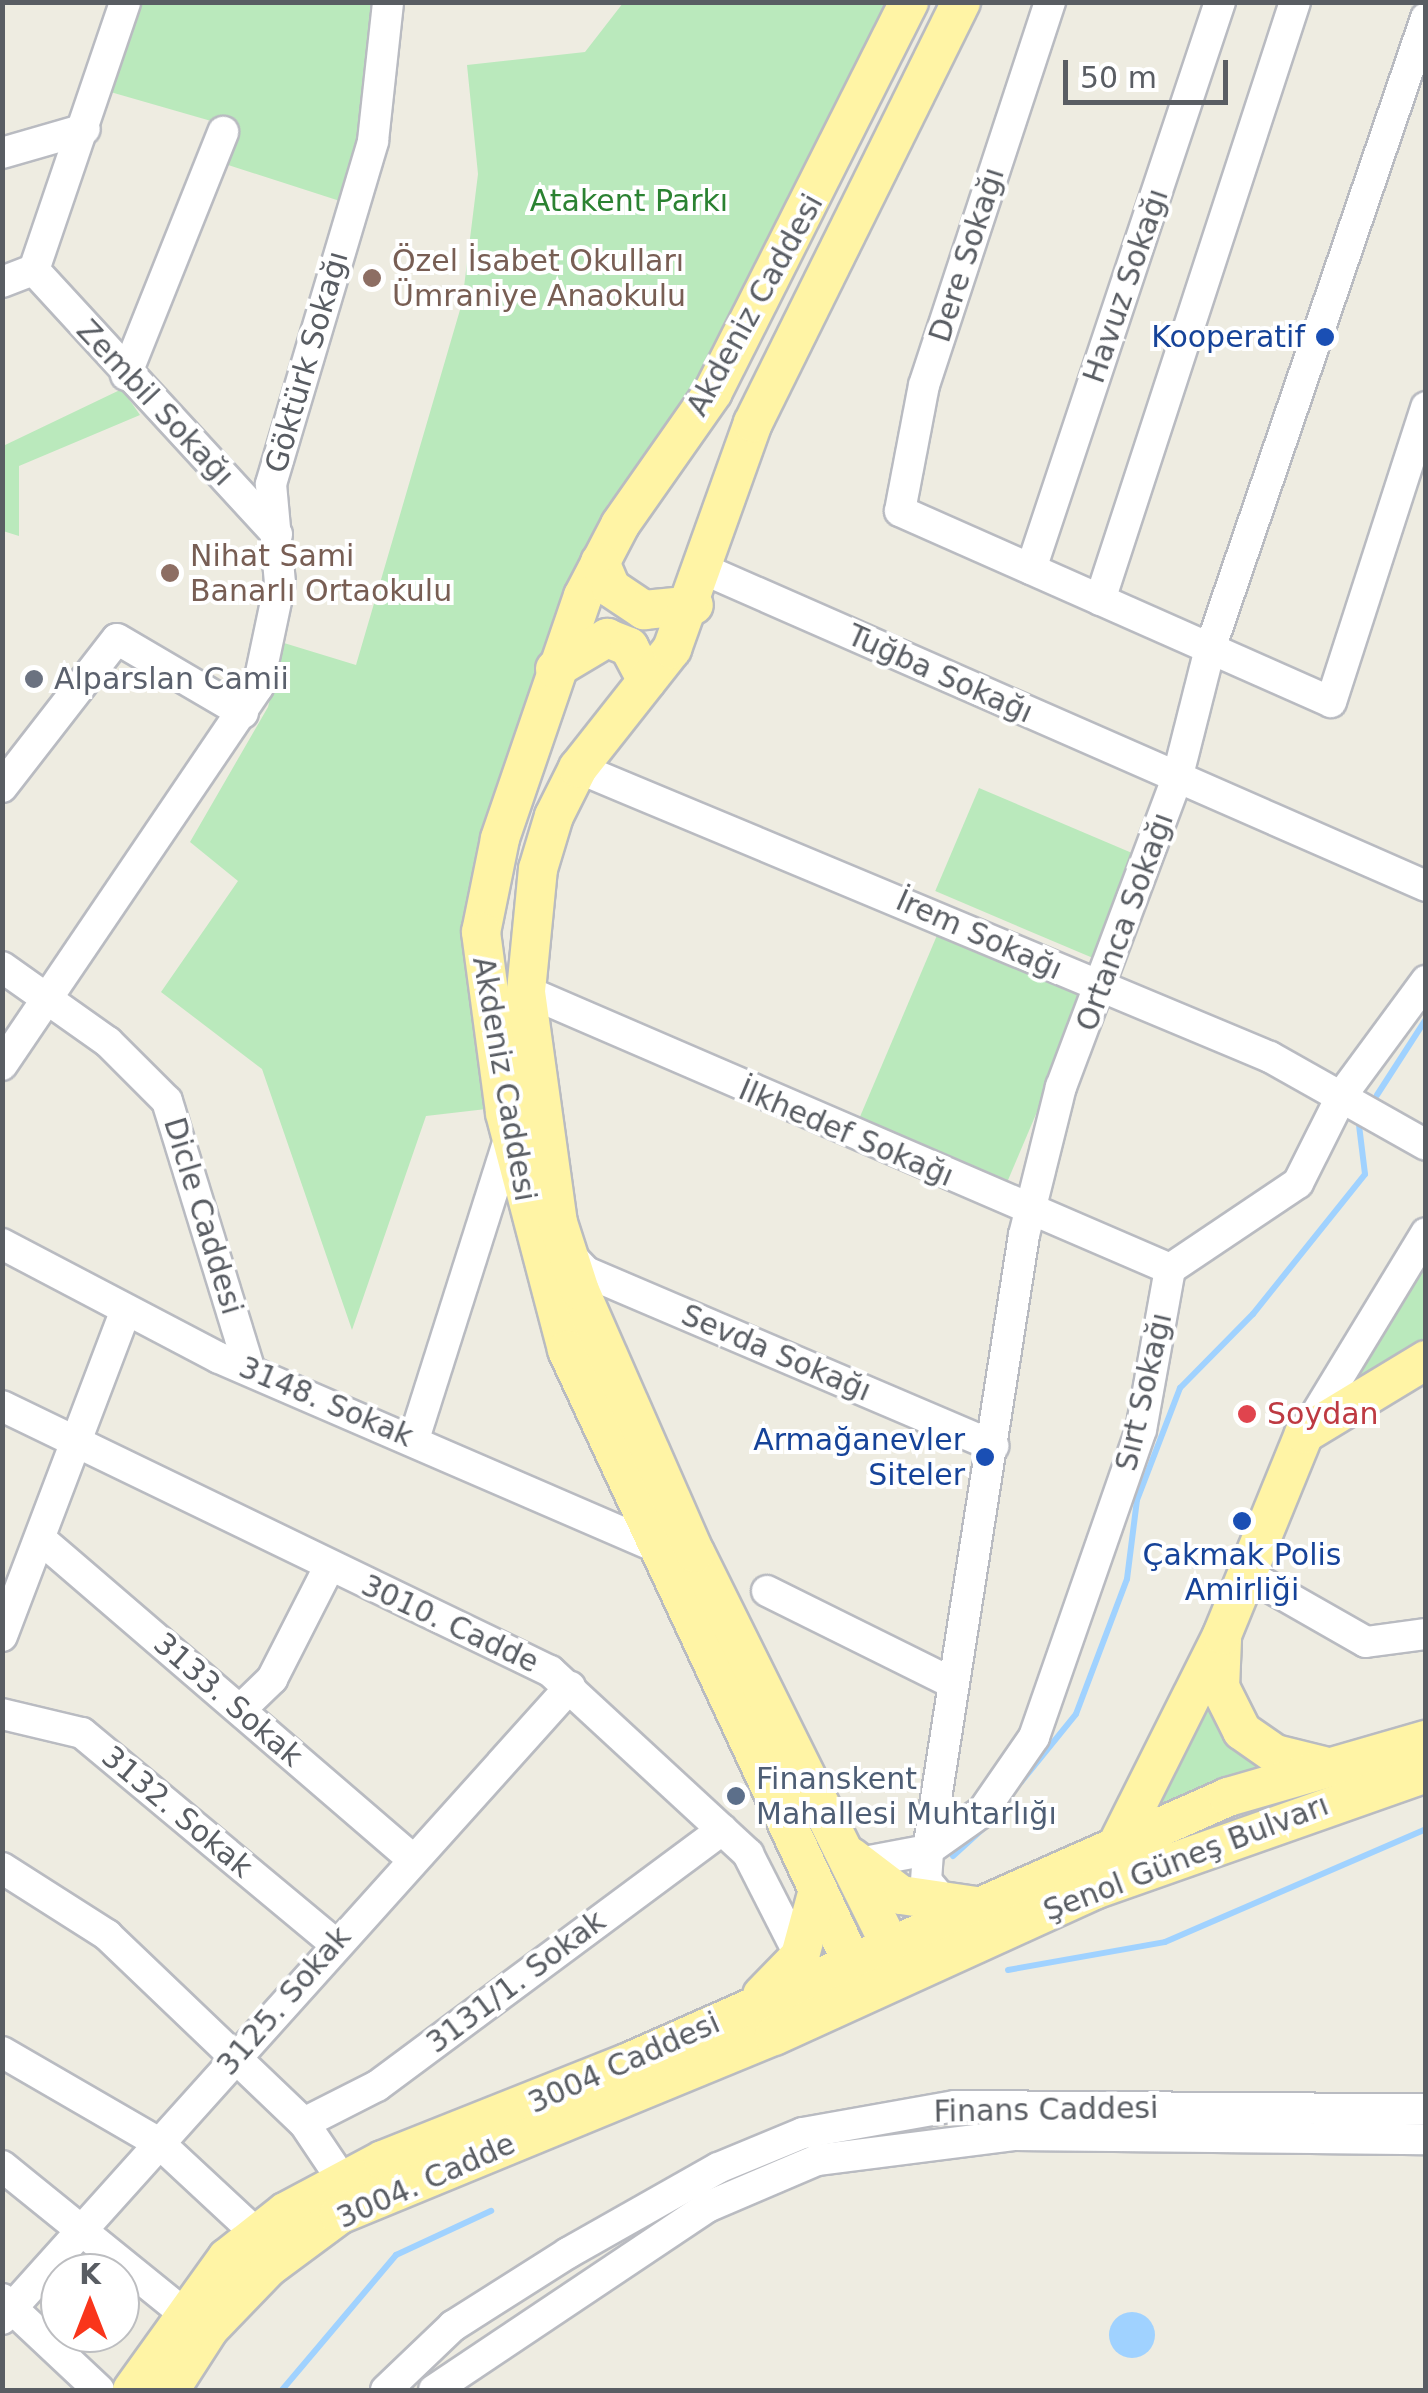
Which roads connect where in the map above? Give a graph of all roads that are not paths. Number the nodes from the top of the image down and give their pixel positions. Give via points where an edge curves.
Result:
1 (388, 2) edge
2 (909, 2) edge
3 (961, 2) edge
4 (1050, 2) edge
5 (1220, 2) edge
6 (1295, 2) edge
7 (119, 4) edge
8 (1426, 18) edge
9 (85, 129) junction
10 (223, 132) dead end
11 (2, 153) edge
12 (34, 270) junction
13 (2, 282) edge
14 (126, 376) junction
15 (1426, 407) edge
16 (277, 534) junction
17 (600, 562) junction
18 (1030, 569) junction
19 (698, 587) junction
20 (1100, 600) junction
21 (1210, 648) junction
22 (555, 669) junction
23 (648, 682) junction
24 (244, 713) junction
25 (578, 768) junction
26 (7, 771) edge
27 (1177, 780) junction
28 (1426, 886) edge
29 (2, 967) edge
30 (1426, 981) edge
31 (526, 990) junction
32 (1104, 990) junction
33 (49, 1000) junction
34 (2, 1066) edge
35 (1342, 1095) junction
36 (510, 1137) junction
37 (1426, 1144) edge
38 (1030, 1213) junction
39 (1426, 1232) edge
40 (2, 1244) edge
41 (566, 1251) junction
42 (1170, 1269) junction
43 (126, 1313) junction
44 (1426, 1360) edge
45 (248, 1364) junction
46 (2, 1406) edge
47 (1304, 1434) junction
48 (414, 1439) junction
49 (73, 1441) junction
50 (993, 1446) junction
51 (44, 1542) junction
52 (655, 1547) junction
53 (329, 1568) junction
54 (1245, 1573) junction
55 (766, 1591) dead end
56 (1222, 1634) junction
57 (1426, 1634) edge
58 (2, 1636) edge
59 (950, 1682) junction
60 (570, 1688) junction
61 (240, 1710) junction
62 (2, 1714) edge
63 (1426, 1740) edge
64 (1324, 1766) junction
65 (1426, 1773) edge
66 (722, 1830) junction
67 (1116, 1847) junction
68 (928, 1850) junction
69 (849, 1855) junction
70 (412, 1858) junction
71 (2, 1868) edge
72 (816, 1897) junction
73 (998, 1902) junction
74 (949, 1908) junction
75 (335, 1944) junction
76 (951, 1955) joint
77 (800, 1956) junction
78 (878, 1970) junction
79 (726, 2018) junction
80 (2, 2052) edge
81 (232, 2061) junction
82 (1426, 2109) edge
83 (304, 2123) junction
84 (1426, 2139) edge
85 (160, 2143) junction
86 (2, 2166) edge
87 (343, 2182) junction
88 (86, 2226) junction
89 (258, 2234) junction
90 (6, 2309) edge
91 (186, 2315) junction
92 (99, 2390) edge
93 (132, 2390) edge
94 (170, 2390) edge
95 (386, 2390) edge
96 (434, 2390) edge

1 - 16 street, Göktürk Sokağı via 374,142 271,484
2 - 17 main road, Akdeniz Caddesi via 714,392
3 - 19 main road, Akdeniz Caddesi via 753,423
4 - 18 street, Dere Sokağı via 924,385 900,511
5 - 18 street, Havuz Sokağı
6 - 20 street
7 - 9 street
8 - 21 street, Ortanca Sokağı
9 - 11 street
9 - 12 street
10 - 14 street
12 - 13 street
12 - 14 street, Zembil Sokağı
14 - 16 street, Zembil Sokağı
15 - 21 street via 1330,702
16 - 24 street, Göktürk Sokağı via 273,632
17 - 19 main road via 611,588 644,610
17 - 22 main road, Akdeniz Caddesi
18 - 20 street
19 - 23 main road, Akdeniz Caddesi
19 - 27 street, Tuğba Sokağı
20 - 21 street
21 - 27 street, Ortanca Sokağı
22 - 23 main road via 606,638 629,647
22 - 36 main road, Akdeniz Caddesi via 481,932
23 - 25 main road, Akdeniz Caddesi
24 - 26 street via 116,639
24 - 33 street, Göktürk Sokağı
25 - 31 main road, Akdeniz Caddesi via 538,869
25 - 32 street, İrem Sokağı
27 - 28 street, Tuğba Sokağı
27 - 32 street, Ortanca Sokağı
29 - 33 street, Dicle Caddesi
30 - 35 street
31 - 38 street, İlkhedef Sokağı
31 - 41 main road, Akdeniz Caddesi
32 - 35 street, İrem Sokağı
32 - 38 street, Ortanca Sokağı via 1062,1087
33 - 34 street, Göktürk Sokağı
33 - 45 street, Dicle Caddesi via 168,1101
35 - 37 street, İrem Sokağı
35 - 42 street via 1298,1184
36 - 48 street
36 - 52 main road, Akdeniz Caddesi via 567,1350
38 - 42 street, İlkhedef Sokağı
38 - 50 street, Ortanca Sokağı
39 - 47 street
40 - 43 street, 3148. Sokak
41 - 50 street, Sevda Sokağı via 586,1272
41 - 69 main road, Akdeniz Caddesi via 639,1434
42 - 68 street, Sırt Sokağı via 1141,1430 1034,1737 983,1811
43 - 45 street, 3148. Sokak
43 - 49 street
44 - 47 main road
45 - 48 street, 3148. Sokak
46 - 49 street, 3010. Cadde
47 - 54 main road
48 - 52 street, 3148. Sokak
49 - 51 street
49 - 53 street, 3010. Cadde
50 - 59 street, Ortanca Sokağı
51 - 58 street
51 - 61 street, 3133. Sokak
52 - 72 main road, Akdeniz Caddesi
53 - 60 street, 3010. Cadde
53 - 61 street via 272,1679
54 - 56 main road
54 - 57 street via 1366,1642
55 - 59 street
56 - 64 main road via 1220,1687 1242,1731 1275,1754
56 - 67 main road
59 - 68 street, Ortanca Sokağı
60 - 66 street, 3010. Cadde
60 - 70 street, 3125. Sokak
61 - 70 street, 3133. Sokak
62 - 75 street, 3132. Sokak via 82,1733
63 - 64 main road, Şenol Güneş Bulvarı
64 - 67 main road, Şenol Güneş Bulvarı
65 - 76 main road, Şenol Güneş Bulvarı via 1302,1810
66 - 77 street, 3010. Cadde via 748,1854
66 - 83 street, 3131/1. Sokak via 376,2086
67 - 73 main road, Şenol Güneş Bulvarı
68 - 69 street
68 - 74 street via 926,1881
69 - 74 main road via 901,1895
69 - 78 main road, Akdeniz Caddesi
70 - 75 street, 3125. Sokak
71 - 81 street via 108,1934
72 - 77 main road
72 - 78 main road, Akdeniz Caddesi
73 - 74 main road
73 - 78 main road, 3004 Caddesi
75 - 81 street, 3125. Sokak
76 - 78 main road, 3004 Caddesi
77 - 79 main road via 783,1980
78 - 79 main road, 3004 Caddesi
78 - 94 main road, 3004. Cadde via 339,2215 245,2291
79 - 87 main road, 3004 Caddesi
80 - 85 street
81 - 83 street
81 - 85 street, 3125. Sokak
82 - 95 street, Finans Caddesi via 956,2106 803,2133 718,2168 568,2253 453,2326
83 - 87 street
84 - 96 street, Finans Caddesi via 1015,2135 816,2160 708,2207
85 - 88 street, 3125. Sokak
85 - 89 street
86 - 88 street
87 - 89 main road, 3004 Caddesi
88 - 90 street, 3125. Sokak
88 - 91 street
89 - 91 main road
90 - 92 street
91 - 93 main road

